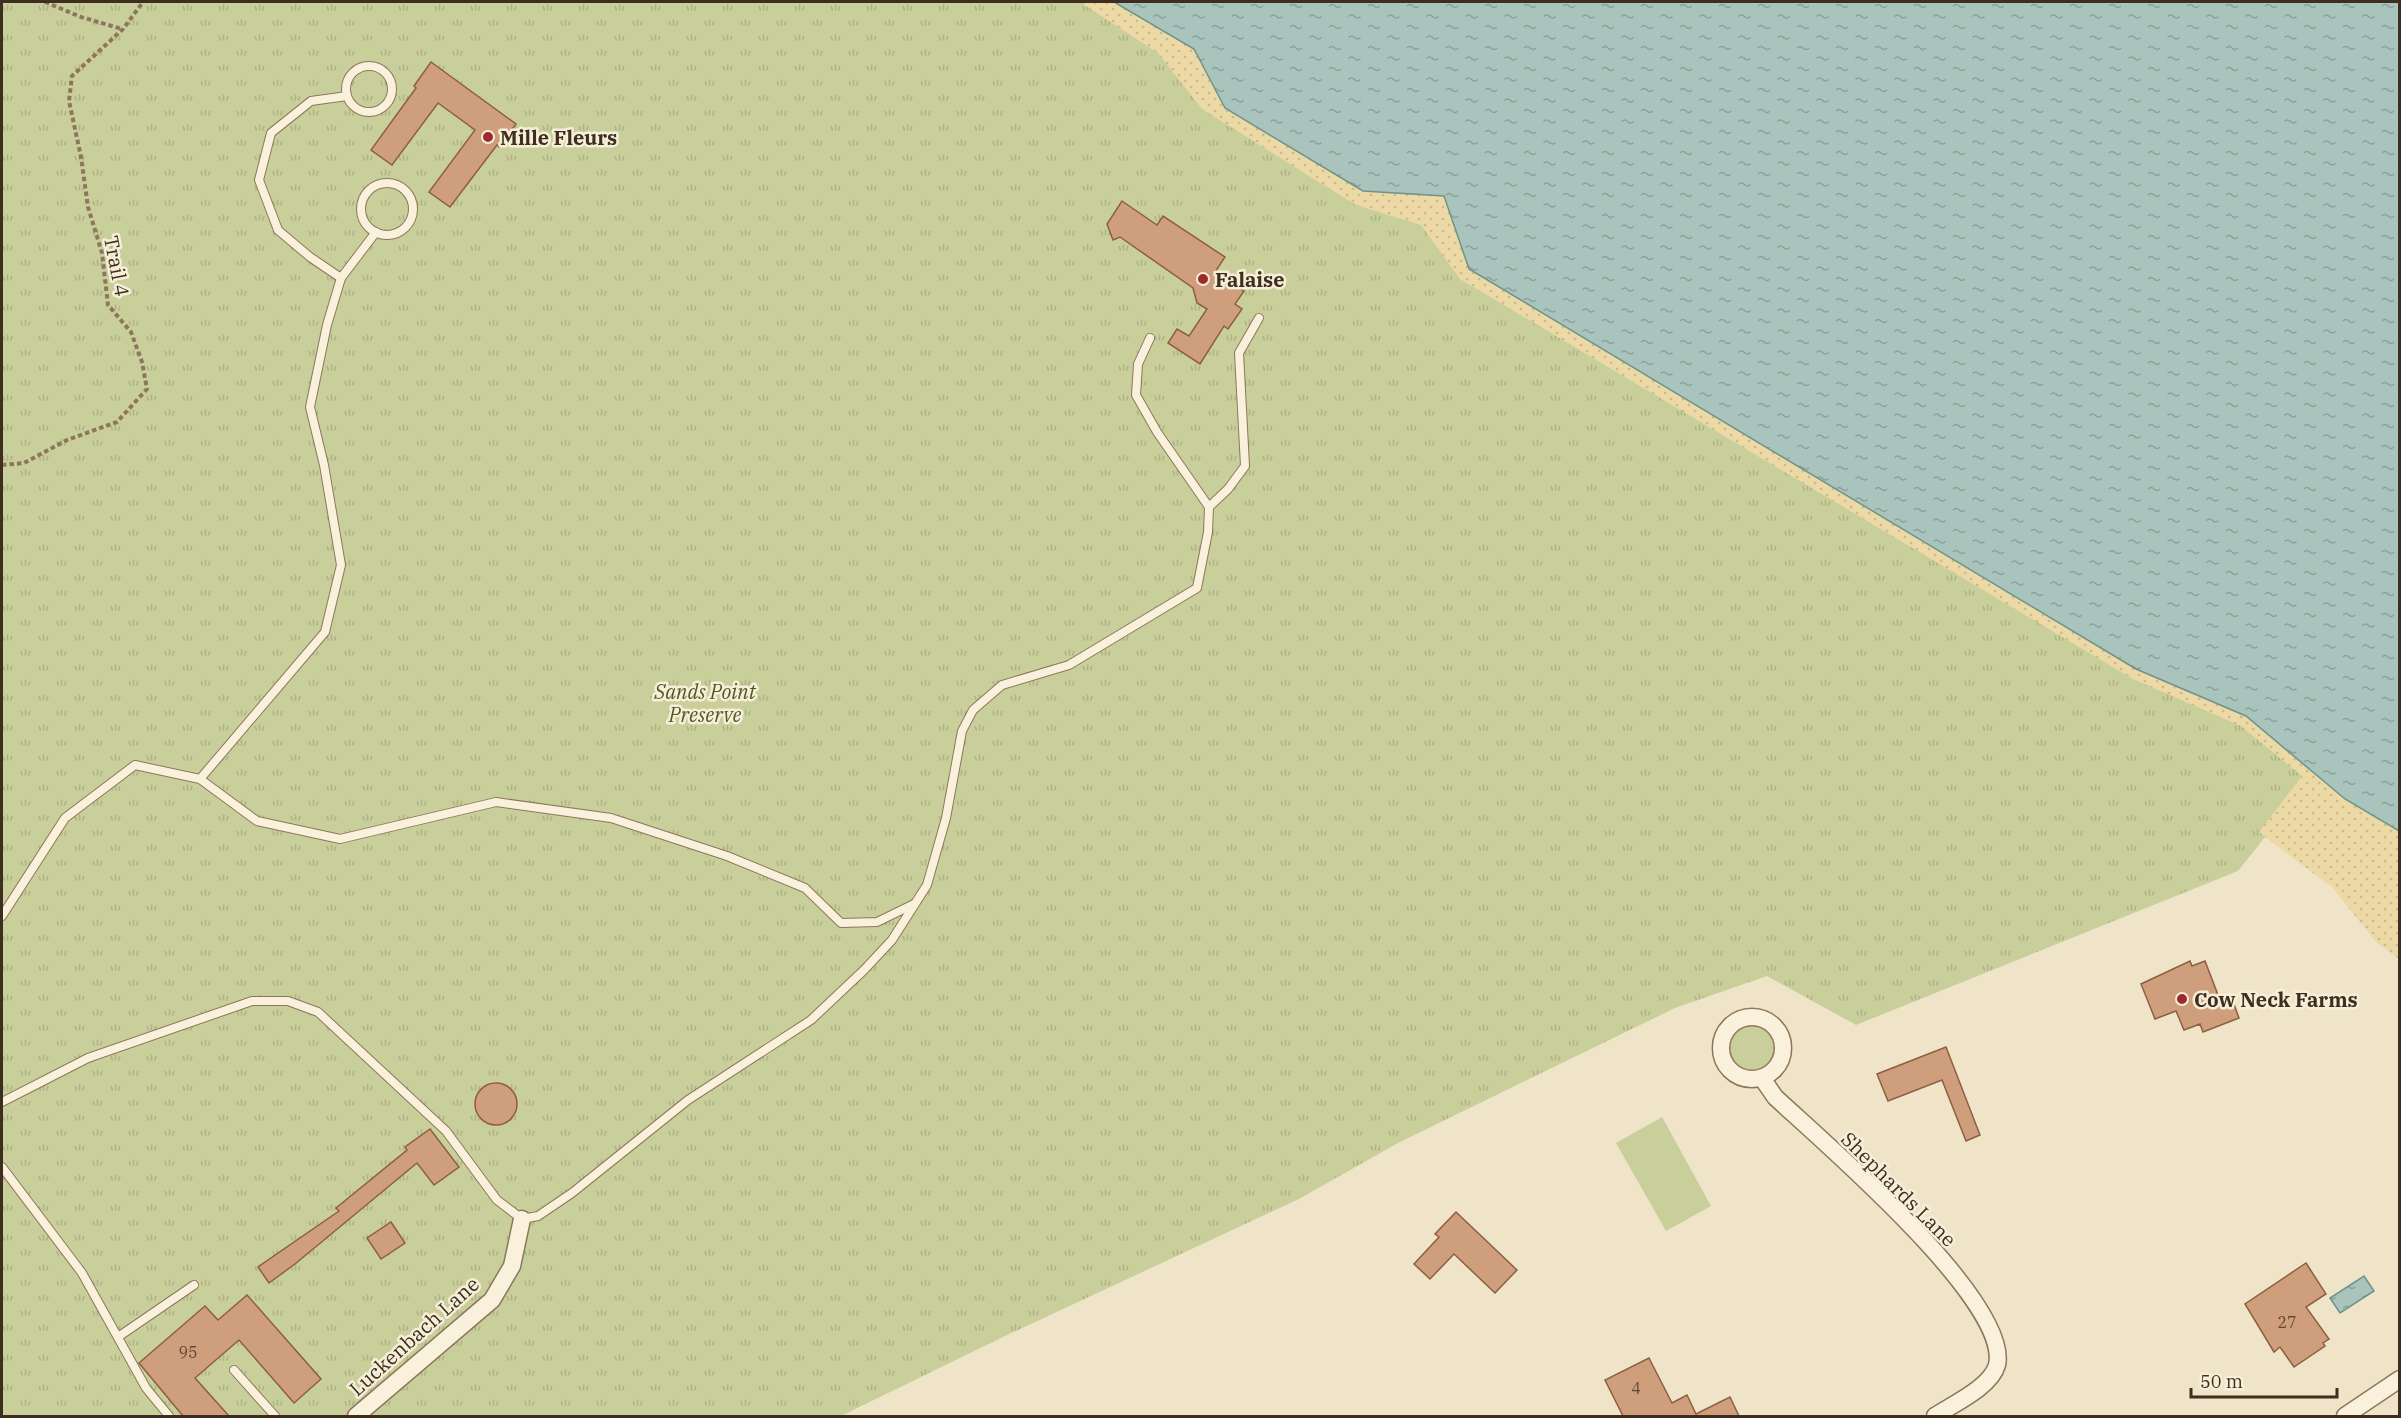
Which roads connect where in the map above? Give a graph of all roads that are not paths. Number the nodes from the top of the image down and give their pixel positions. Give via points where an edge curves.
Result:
1 (346, 96) junction
2 (376, 232) junction
3 (341, 278) junction
4 (1259, 318) dead end
5 (1150, 338) dead end
6 (1209, 507) junction
7 (200, 779) junction
8 (915, 903) junction
9 (2, 916) edge
10 (1762, 1078) dead end
11 (2, 1102) edge
12 (2, 1167) edge
13 (522, 1219) junction
14 (194, 1286) dead end
15 (118, 1337) junction
16 (234, 1370) dead end
17 (2400, 1379) edge
18 (169, 1416) edge
19 (275, 1416) edge
20 (356, 1416) edge
21 (1935, 1416) edge
22 (2345, 1416) edge

1 - 1 lane via 356,109 371,112 385,106 391,84 384,72 362,67 350,75
1 - 3 lane via 311,101 270,133 259,180 278,230
2 - 2 lane via 393,234 412,219 412,202 403,188 395,184 378,185 365,196 362,212
2 - 3 lane
3 - 7 lane via 310,407 341,565 324,632
4 - 6 lane via 1239,353 1245,466
5 - 6 lane via 1138,364 1136,395
6 - 8 lane via 1197,588 1069,665 1002,685 974,710 962,731 946,818 927,885
7 - 8 lane via 257,821 340,838 496,802 611,819 727,856 805,888 841,924 877,922
7 - 9 lane via 135,765 65,818
8 - 13 lane via 892,940 811,1020 688,1100 572,1193 538,1216
10 - 21 street, Shephards Lane via 1775,1097 1904,1218 1952,1271 1991,1327 1999,1352 1994,1373
11 - 13 lane via 88,1058 252,1001 288,1001 318,1012 352,1043 446,1131 497,1200
12 - 15 lane via 82,1273
13 - 20 street, Luckenbach Lane via 512,1266 492,1300
14 - 15 lane
15 - 18 lane via 146,1388
16 - 19 lane
17 - 22 street

